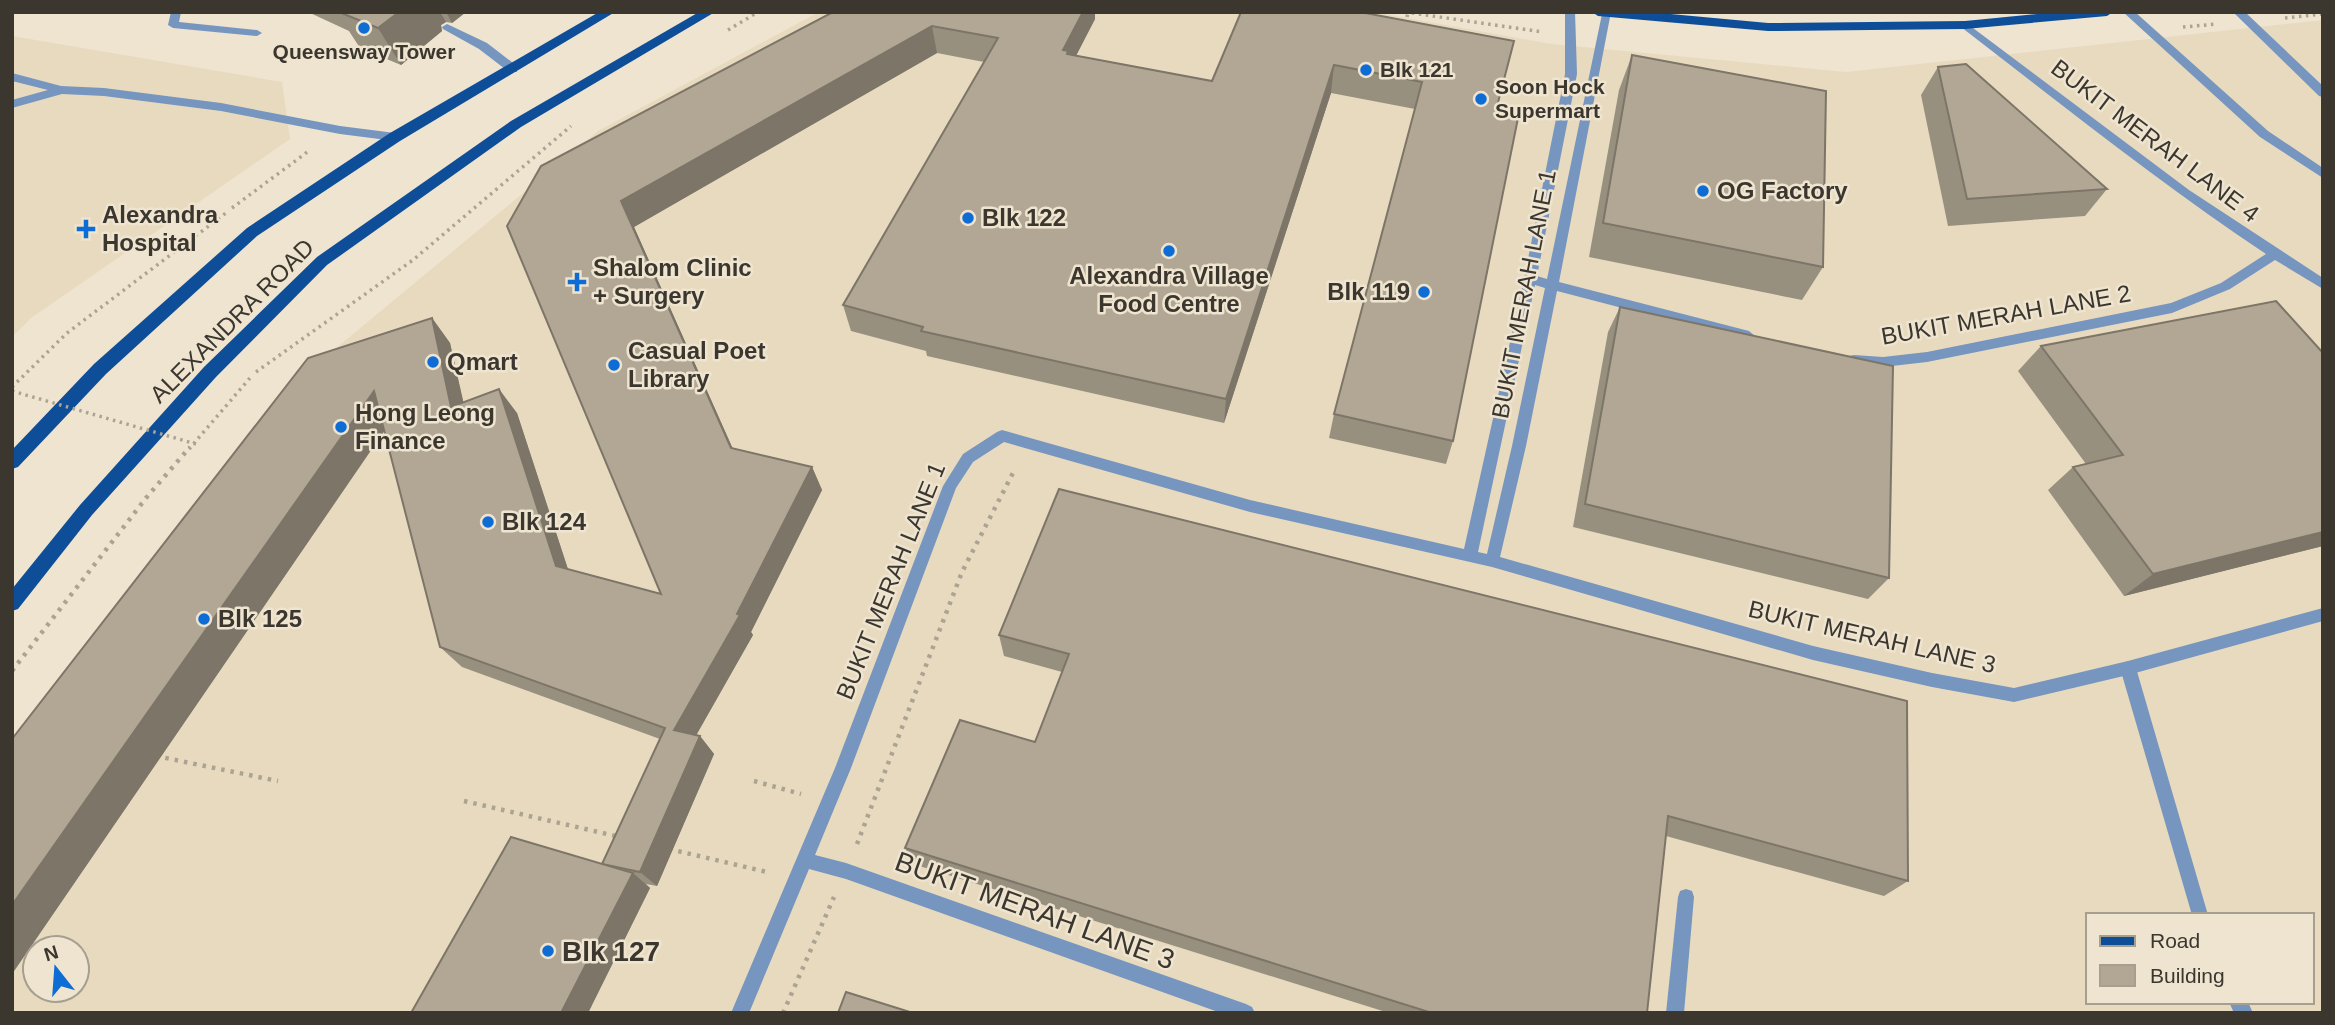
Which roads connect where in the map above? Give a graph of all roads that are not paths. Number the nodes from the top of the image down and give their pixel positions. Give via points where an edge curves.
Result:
1 (176, 12) edge
2 (609, 12) edge
3 (709, 12) edge
4 (1570, 12) edge
5 (2107, 12) edge
6 (2128, 12) edge
7 (2238, 12) edge
8 (1602, 13) edge
9 (1965, 25) junction
10 (447, 27) dead end
11 (257, 33) dead end
12 (513, 69) junction
13 (12, 77) edge
14 (62, 90) junction
15 (2323, 93) edge
16 (12, 104) edge
17 (395, 136) junction
18 (2323, 174) edge
19 (2274, 255) junction
20 (1530, 279) junction
21 (2323, 284) edge
22 (1552, 285) junction
23 (1759, 338) edge
24 (1839, 358) edge
25 (12, 462) edge
26 (1469, 556) junction
27 (1492, 561) junction
28 (12, 603) edge
29 (2323, 614) edge
30 (2128, 668) junction
31 (805, 860) junction
32 (1686, 897) dead end
33 (2199, 913) edge
34 (740, 1013) edge
35 (1246, 1013) edge
36 (1675, 1013) edge

1 - 11 street via 173,25
2 - 12 main road, ALEXANDRA ROAD
3 - 28 main road, ALEXANDRA ROAD via 516,124 322,261 201,382 86,510
4 - 20 street, BUKIT MERAH LANE 1 via 1571,74
5 - 9 main road
6 - 18 street via 2264,134
7 - 15 street
8 - 9 main road via 1768,27
8 - 22 street, BUKIT MERAH LANE 1
9 - 19 street, BUKIT MERAH LANE 4
10 - 12 street
12 - 17 main road, ALEXANDRA ROAD
13 - 14 street
14 - 16 street
14 - 17 street via 221,107
17 - 25 main road, ALEXANDRA ROAD via 252,232 100,369
19 - 21 street, BUKIT MERAH LANE 4
19 - 24 street, BUKIT MERAH LANE 2 via 2208,297 2159,312 1927,357 1883,362
20 - 22 street
20 - 26 street, BUKIT MERAH LANE 1
22 - 23 street
22 - 27 street, BUKIT MERAH LANE 1
26 - 27 street, BUKIT MERAH LANE 1
26 - 31 street, BUKIT MERAH LANE 1 via 1250,506 1002,436 968,458 950,486
27 - 30 street, BUKIT MERAH LANE 3 via 1813,653 1978,689 2014,695
29 - 30 street, BUKIT MERAH LANE 3
30 - 33 street
31 - 34 street, BUKIT MERAH LANE 1
31 - 35 street, BUKIT MERAH LANE 3
32 - 36 street

